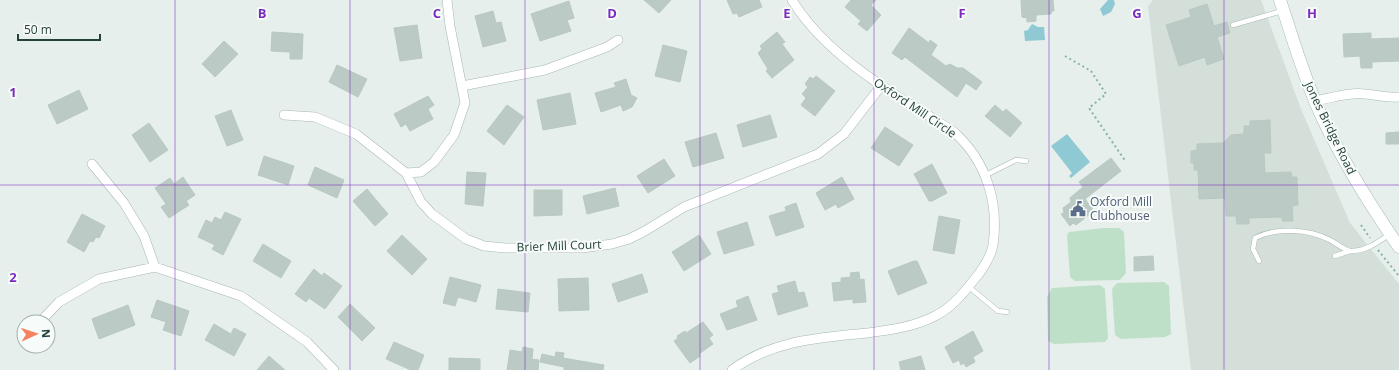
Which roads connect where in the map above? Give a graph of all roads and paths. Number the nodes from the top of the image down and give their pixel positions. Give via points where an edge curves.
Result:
1 (447, 0) edge
2 (792, 0) edge
3 (1282, 5) edge
4 (1233, 25) dead end
5 (618, 40) dead end
6 (1065, 56) dead end
7 (462, 86) junction
8 (881, 86) junction
9 (1399, 97) edge
10 (1315, 101) junction
11 (284, 115) dead end
12 (1026, 161) dead end
13 (1126, 162) dead end
14 (92, 164) dead end
15 (406, 173) junction
16 (986, 175) junction
17 (1390, 234) junction
18 (1399, 247) edge
19 (1350, 251) junction
20 (1380, 253) dead end
21 (1335, 256) dead end
22 (1259, 261) dead end
23 (155, 267) junction
24 (1399, 276) edge
25 (969, 287) junction
26 (1007, 312) dead end
27 (48, 314) edge
28 (334, 370) edge
29 (732, 370) edge

1 - 7 street
2 - 8 street, Oxford Mill Circle via 813,29
3 - 4 lane
3 - 10 main road, Jones Bridge Road
5 - 7 street via 607,47 545,70
6 - 13 path via 1091,71 1106,94 1089,108
7 - 15 street via 465,103 454,135 434,162 421,172
8 - 15 street, Brier Mill Court via 844,134 818,154 697,201 645,231 612,244 582,248 484,246 466,239 432,214 421,202
8 - 16 street, Oxford Mill Circle via 955,133 970,149
9 - 10 street via 1350,94
10 - 17 main road, Jones Bridge Road via 1343,159 1370,206
11 - 15 street, Brier Mill Court via 315,117 356,134
12 - 16 lane via 1016,160
14 - 23 street via 124,203 144,236
16 - 25 street, Oxford Mill Circle via 995,224 993,247 980,273
17 - 18 main road, Jones Bridge Road
17 - 19 lane via 1369,248
19 - 21 lane
19 - 22 lane via 1319,234 1298,231 1263,234 1255,238 1253,249
20 - 24 path
23 - 27 street via 99,279 59,302
23 - 28 street via 241,296 307,342
25 - 26 lane via 998,311
25 - 29 street, Oxford Mill Circle via 954,303 919,324 894,330 805,339 777,346

